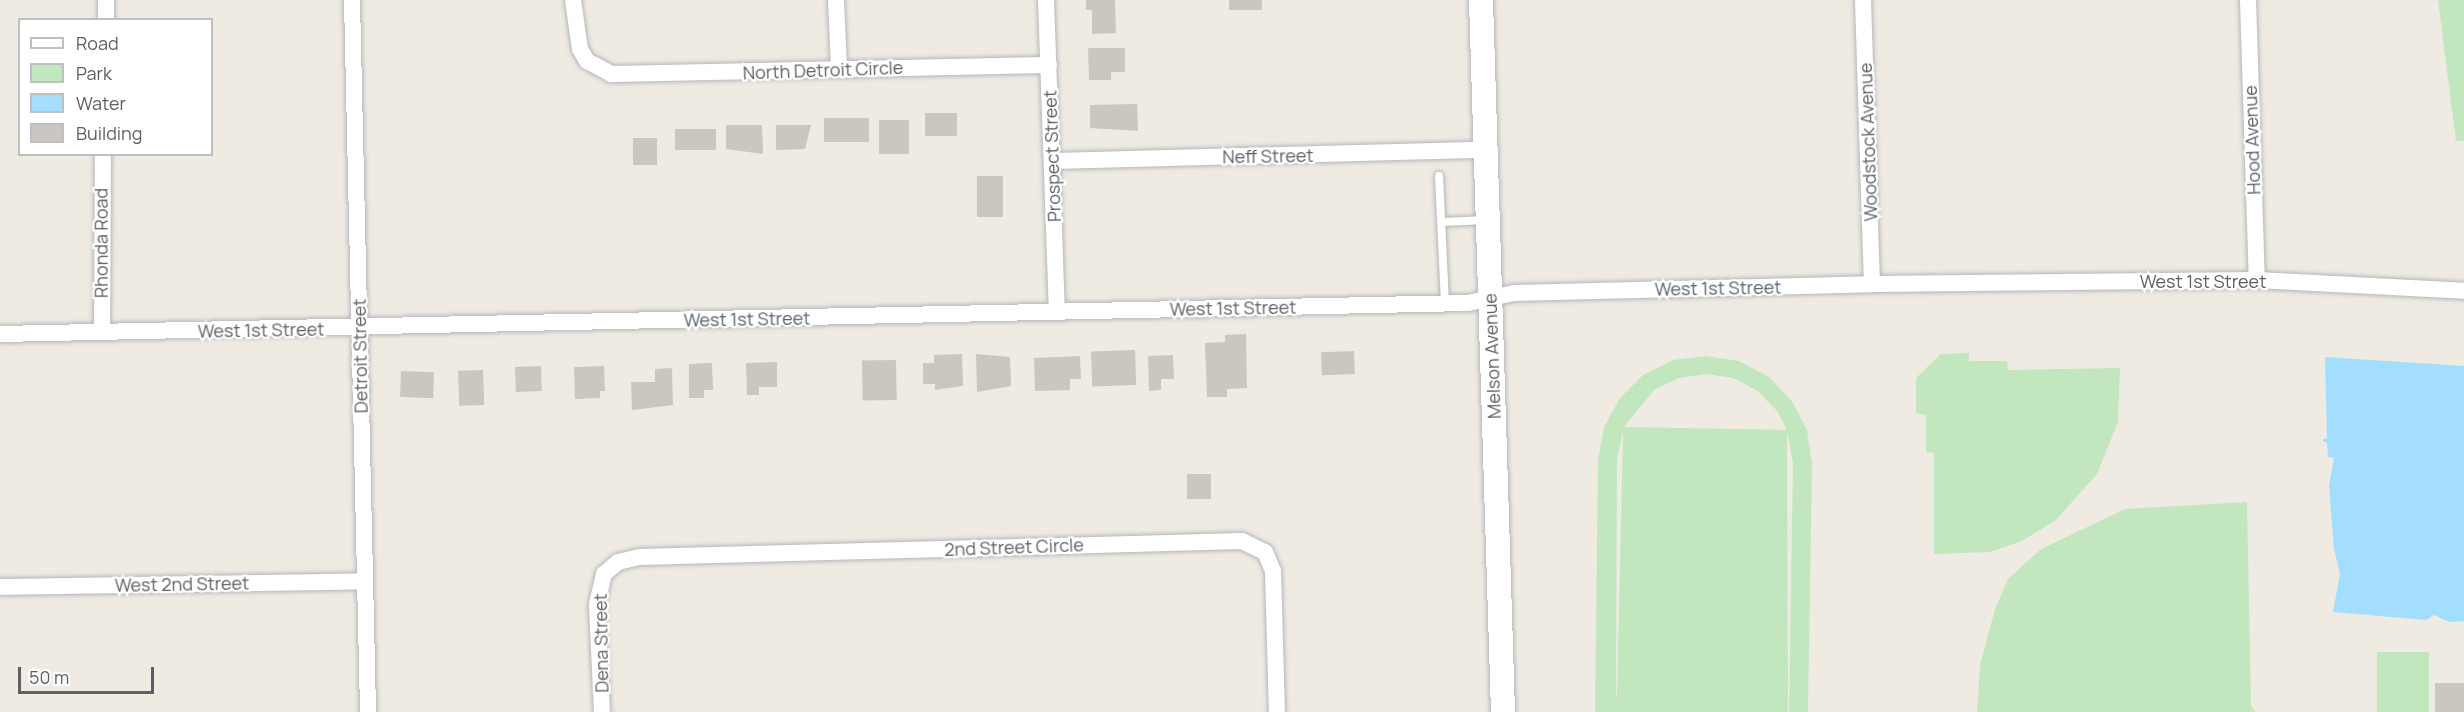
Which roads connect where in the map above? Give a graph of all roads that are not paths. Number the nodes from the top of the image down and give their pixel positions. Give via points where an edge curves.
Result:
1 (106, 0) edge
2 (352, 0) edge
3 (573, 0) edge
4 (836, 0) edge
5 (1046, 0) edge
6 (1481, 0) edge
7 (1863, 0) edge
8 (2248, 0) edge
9 (106, 18) edge
10 (1049, 65) junction
11 (839, 68) junction
12 (1484, 150) junction
13 (102, 156) edge
14 (1052, 161) junction
15 (1439, 176) dead end
16 (1486, 220) junction
17 (1443, 222) junction
18 (2256, 280) junction
19 (1872, 284) junction
20 (2464, 291) edge
21 (1490, 298) junction
22 (1445, 303) junction
23 (1057, 312) junction
24 (359, 329) junction
25 (102, 332) junction
26 (0, 334) edge
27 (604, 574) joint
28 (365, 581) junction
29 (0, 586) edge
30 (368, 712) edge
31 (602, 712) edge
32 (1277, 712) edge
33 (1503, 712) edge

1 - 9 street
2 - 24 street, Detroit Street
3 - 11 street, North Detroit Circle via 575,36 587,61 597,69 627,76
4 - 11 street
5 - 10 street, Prospect Street
6 - 12 street, Melson Avenue
7 - 19 street, Woodstock Avenue
8 - 18 street, Hood Avenue
10 - 11 street, North Detroit Circle
10 - 14 street, Prospect Street
12 - 14 street, Neff Street
12 - 16 street, Melson Avenue
13 - 25 street, Rhonda Road
14 - 23 street, Prospect Street
15 - 17 lane
16 - 17 lane
16 - 21 street, Melson Avenue
17 - 22 lane
18 - 19 street, West 1st Street
18 - 20 street, West 1st Street
19 - 21 street, West 1st Street via 1514,293
21 - 22 street, West 1st Street
21 - 33 street, Melson Avenue
22 - 23 street, West 1st Street
23 - 24 street, West 1st Street
24 - 25 street, West 1st Street
24 - 28 street, Detroit Street
25 - 26 street, West 1st Street
27 - 31 street, Dena Street via 597,603
27 - 32 street, 2nd Street Circle via 618,562 639,557 1242,541 1264,552 1273,571
28 - 29 street, West 2nd Street
28 - 30 street, Detroit Street

